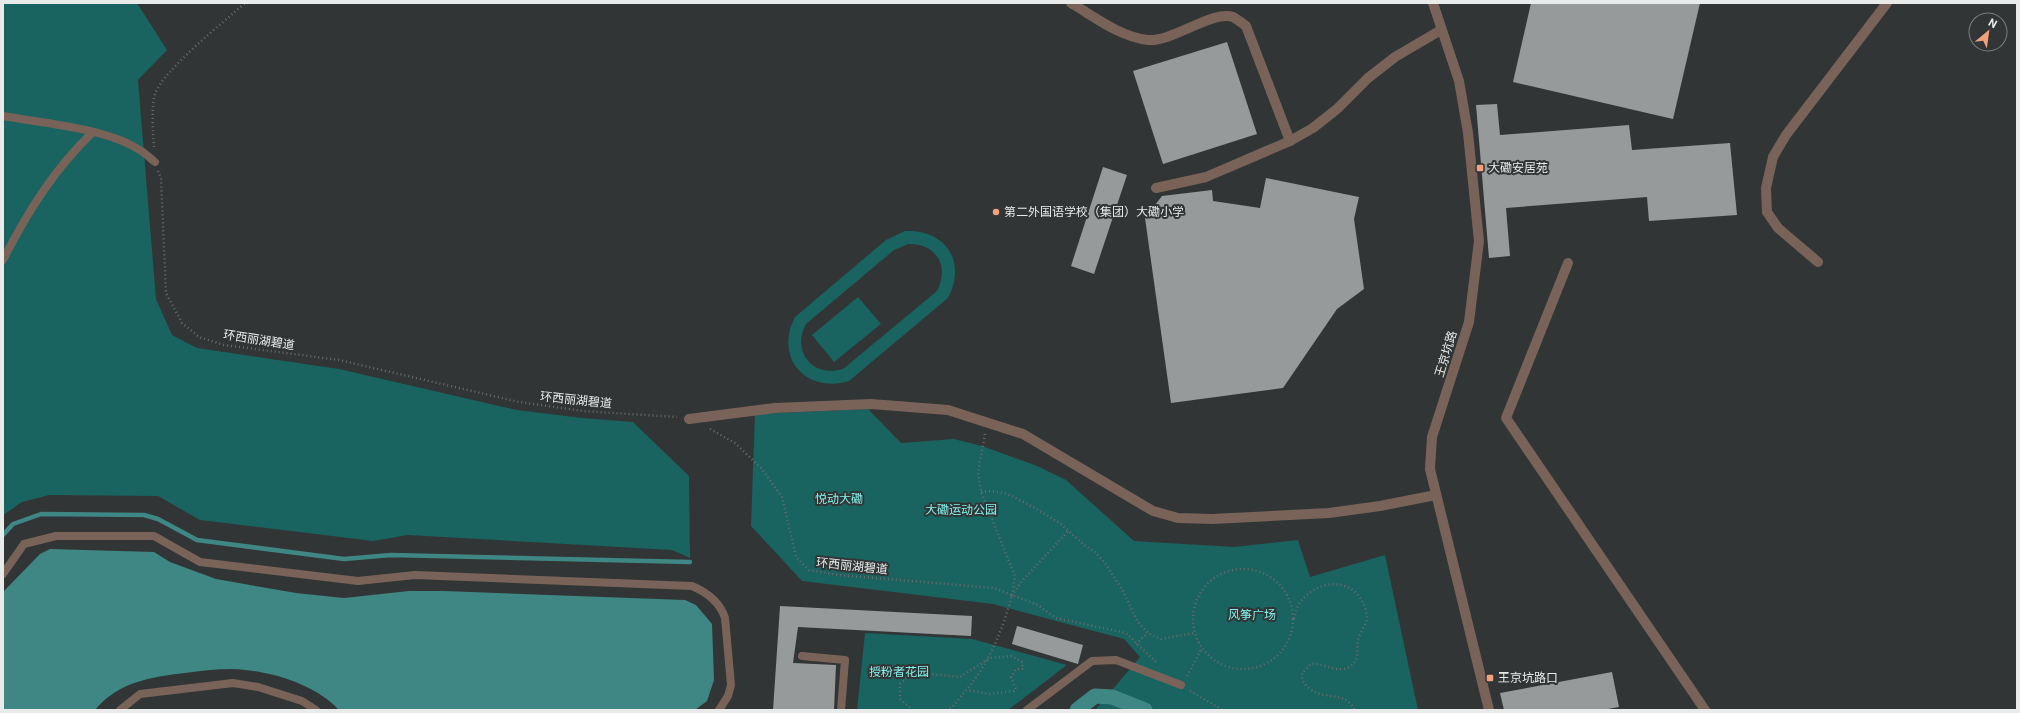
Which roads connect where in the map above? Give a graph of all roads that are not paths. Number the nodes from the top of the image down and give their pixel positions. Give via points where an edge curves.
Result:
1 (1071, 3) edge
2 (1433, 3) edge
3 (1887, 3) edge
4 (1441, 30) junction
5 (3, 116) edge
6 (93, 132) junction
7 (1290, 141) junction
8 (155, 162) road end
9 (1156, 188) dead end
10 (3, 260) edge
11 (1818, 262) dead end
12 (1568, 263) dead end
13 (688, 419) road end
14 (1436, 495) junction
15 (3, 574) edge
16 (802, 656) dead end
17 (1181, 685) road end
18 (120, 710) edge
19 (316, 710) edge
20 (719, 710) edge
21 (841, 710) edge
22 (1027, 710) edge
23 (1489, 710) edge
24 (1705, 710) edge

1 - 7 street via 1126,35 1149,40 1165,38 1219,17 1232,17 1246,26
2 - 4 street, 王京坑路
3 - 11 street via 1786,135 1774,157 1766,188 1767,212 1778,228
4 - 7 street via 1395,57 1368,78 1337,109 1313,128
4 - 14 street, 王京坑路 via 1459,81 1468,133 1479,241 1469,322 1432,437 1430,469
5 - 6 lane
6 - 8 lane via 132,146
6 - 10 lane via 71,153 51,178
7 - 9 street via 1206,177
12 - 24 street via 1506,418
13 - 14 street via 775,408 871,404 948,410 1023,434 1153,511 1178,518 1212,519 1329,513
14 - 23 street, 王京坑路
15 - 20 lane via 24,544 56,536 154,536 200,562 358,581 415,575 692,586 714,600 725,618 731,685 728,696
16 - 21 lane via 845,660
17 - 22 lane via 1116,660 1092,661
18 - 19 lane via 140,694 233,683 258,687 302,701

